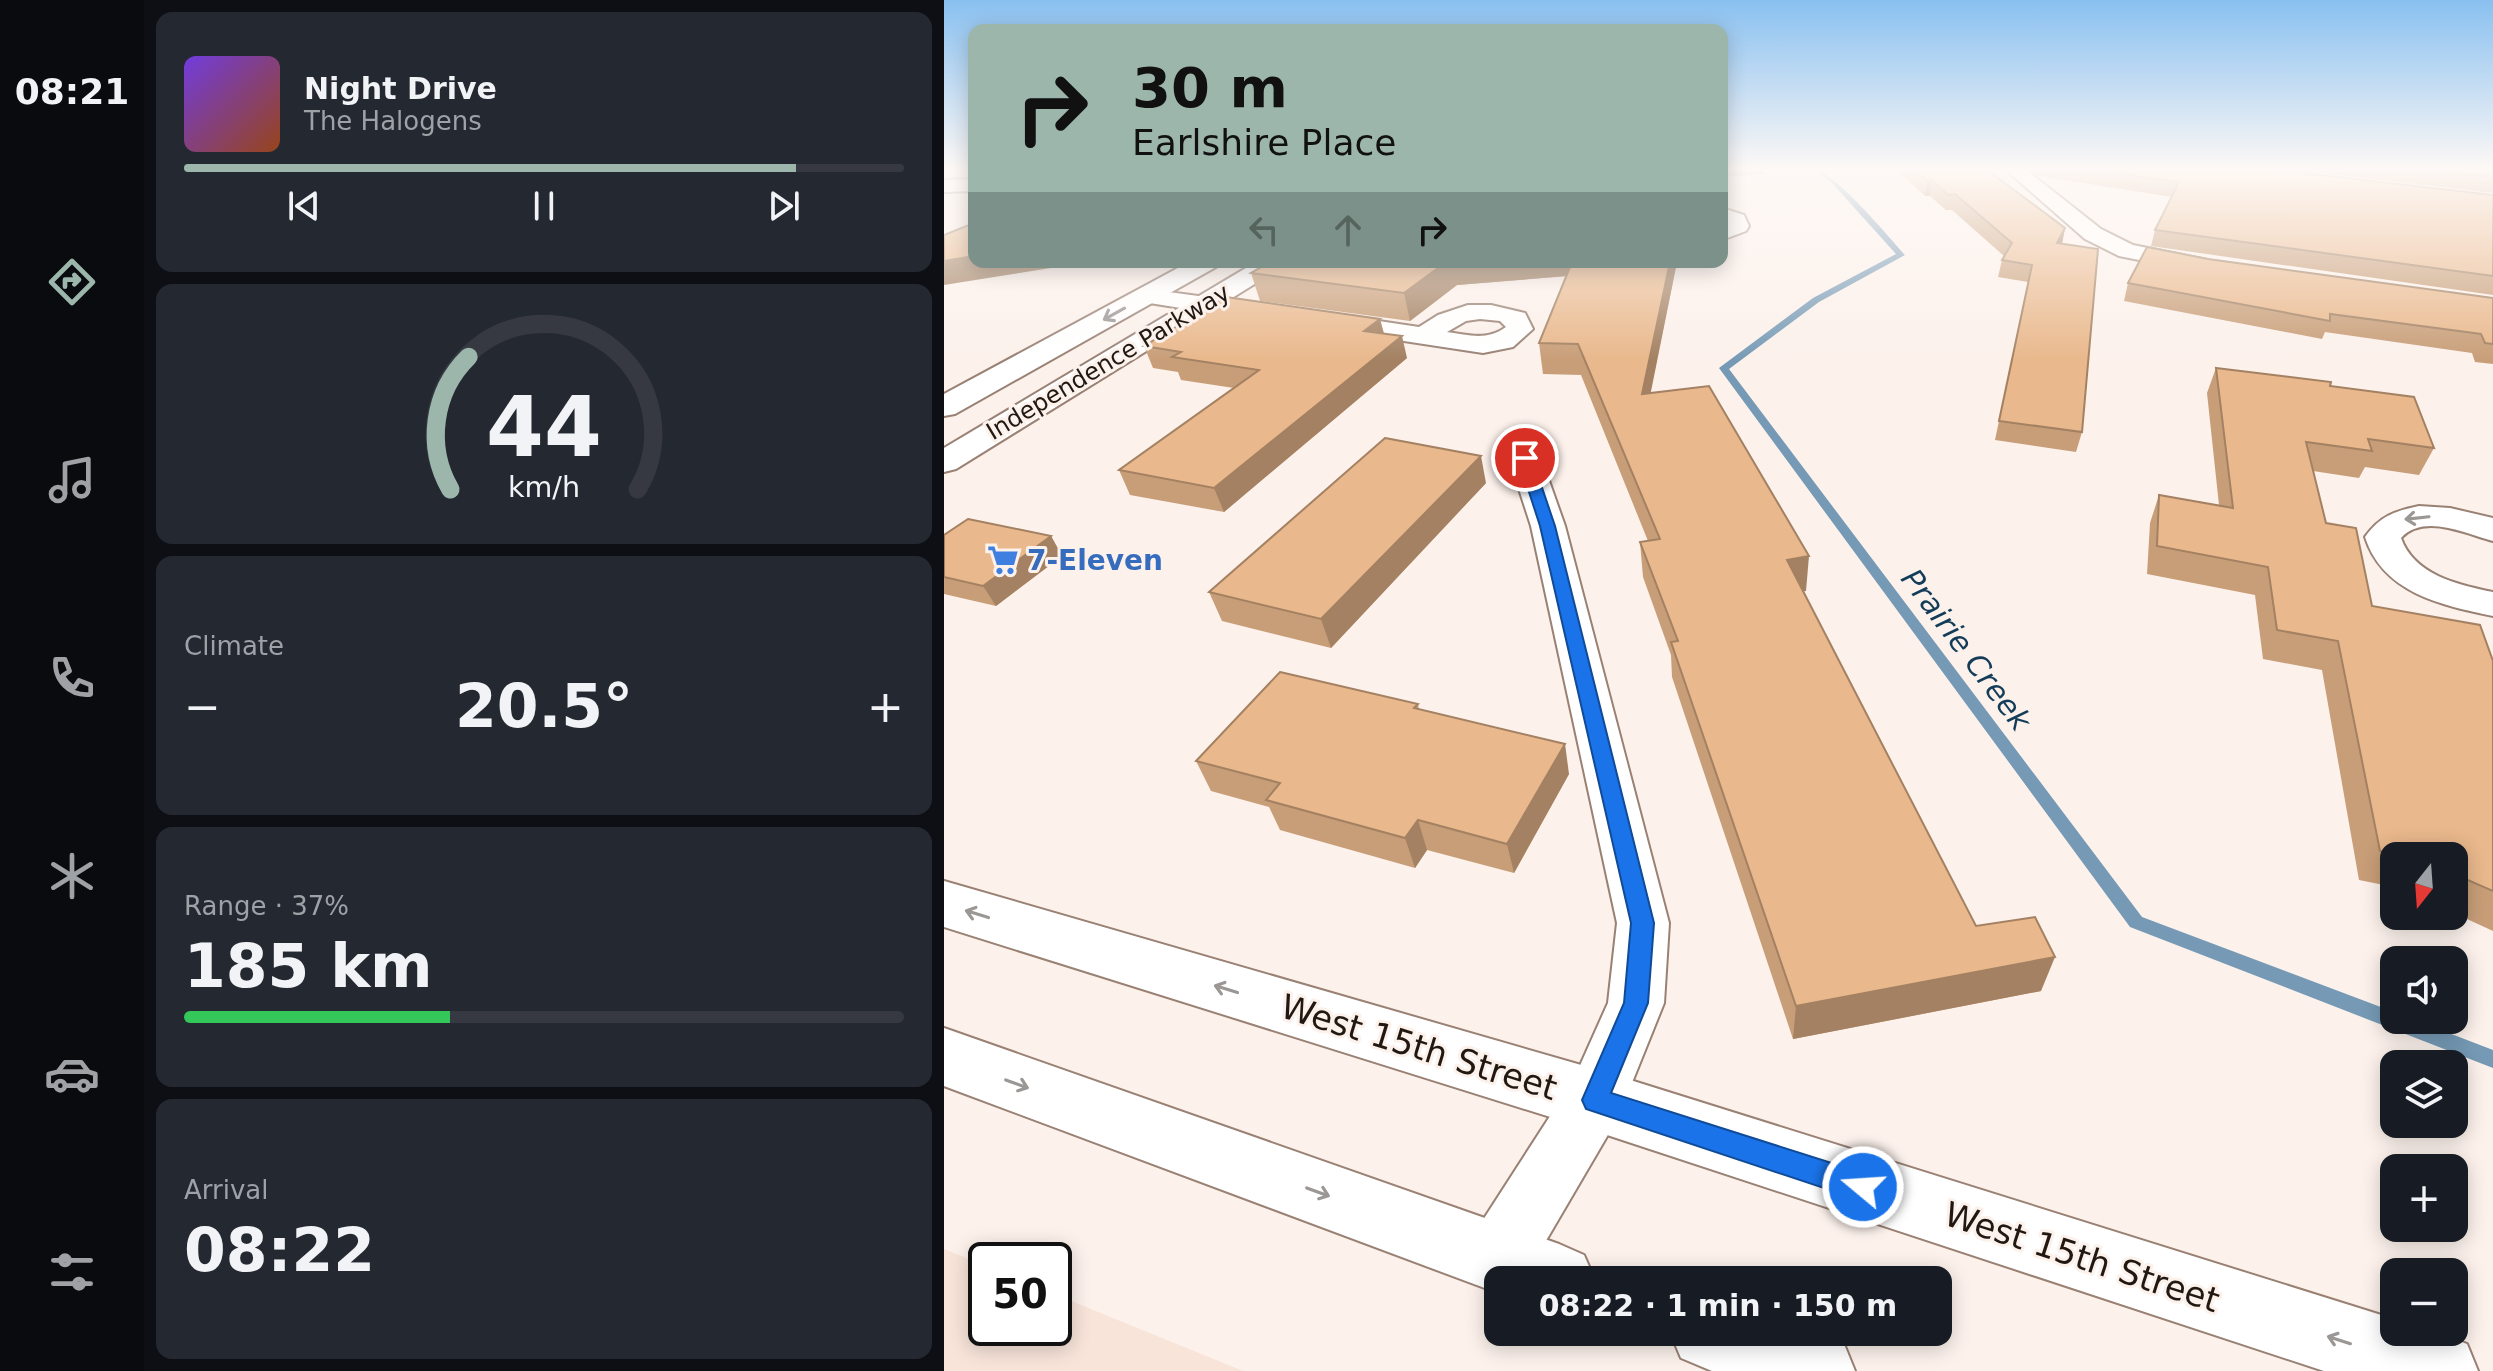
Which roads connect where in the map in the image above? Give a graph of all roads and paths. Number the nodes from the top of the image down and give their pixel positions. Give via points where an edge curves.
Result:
1 (2093, 233) edge
2 (1196, 268) edge
3 (1263, 268) edge
4 (2219, 268) edge
5 (1146, 296) junction
6 (1202, 305) junction
7 (1262, 313) edge
8 (1307, 319) edge
9 (1426, 335) dead end
10 (1002, 375) junction
11 (1068, 387) junction
12 (944, 407) edge
13 (1525, 458) dead end
14 (944, 462) edge
15 (2493, 530) edge
16 (2493, 604) edge
17 (944, 904) edge
18 (944, 1057) edge
19 (1595, 1100) junction
20 (1520, 1266) edge
21 (1529, 1266) edge
22 (1746, 1346) edge
23 (1817, 1371) edge
24 (2440, 1371) edge

1 - 4 street via 2127,251
2 - 5 main road, Independence Parkway
3 - 6 main road, Independence Parkway
5 - 6 street
5 -> 10 main road, Independence Parkway
6 - 7 street
6 - 11 main road, Independence Parkway
8 - 9 street
10 - 11 main road
10 - 12 main road, Independence Parkway
11 - 14 main road, Independence Parkway
13 - 19 street via 1548,526 1643,923 1636,1003
15 -> 16 street via 2425,516 2404,519 2383,537 2385,549 2414,577 2466,599
19 -> 17 main road, West 15th Street
18 -> 20 main road
19 - 21 street
24 -> 19 main road, West 15th Street
22 - 23 main road

